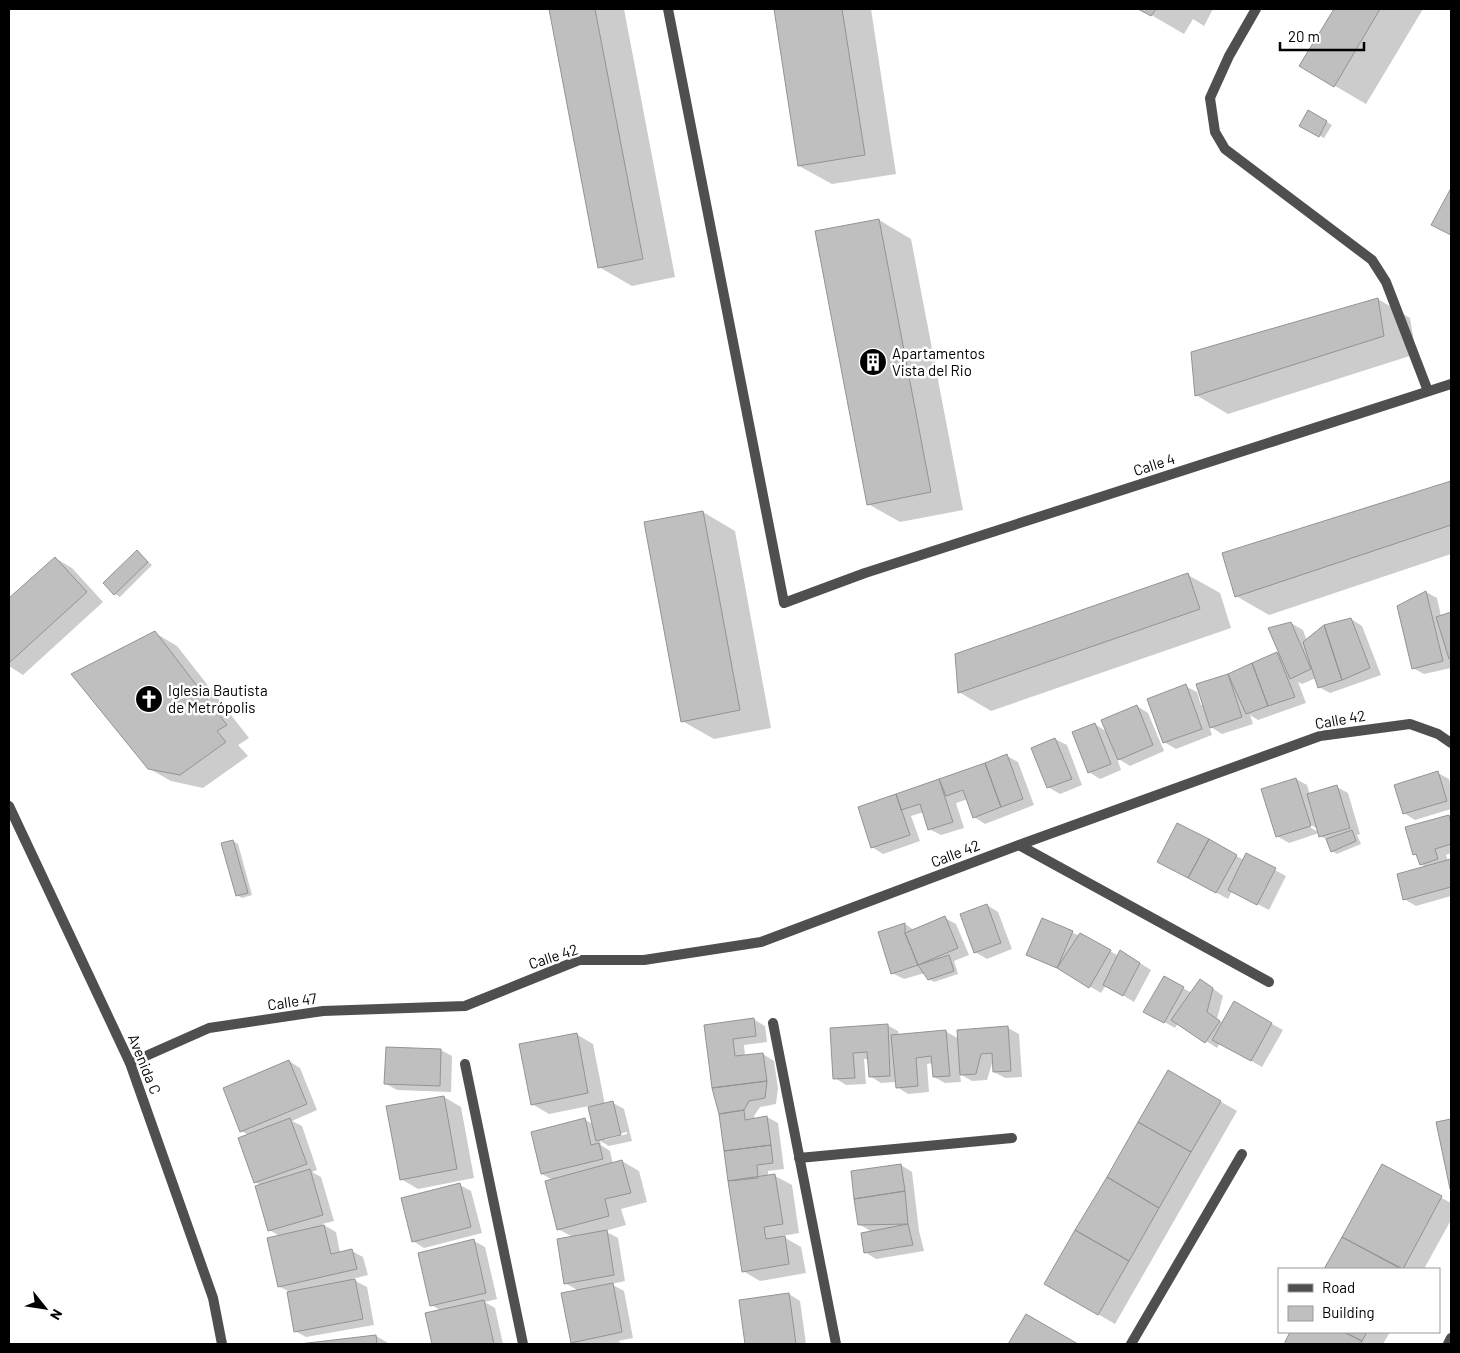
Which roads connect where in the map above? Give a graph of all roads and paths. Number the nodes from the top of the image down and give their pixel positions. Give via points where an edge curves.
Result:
1 (668, 9) edge
2 (1256, 9) edge
3 (1451, 384) edge
4 (1428, 391) junction
5 (1451, 744) edge
6 (9, 806) edge
7 (1019, 845) junction
8 (1269, 982) dead end
9 (465, 1006) joint
10 (773, 1023) dead end
11 (130, 1064) junction
12 (465, 1064) dead end
13 (1012, 1138) dead end
14 (1242, 1154) dead end
15 (799, 1158) junction
16 (1451, 1338) edge
17 (222, 1344) edge
18 (523, 1344) edge
19 (836, 1344) edge
20 (1131, 1344) edge
21 (1448, 1344) edge

1 - 4 street, Calle 4 via 784,603 865,572
2 - 4 street via 1228,56 1210,98 1215,132 1224,149 1372,260 1386,282
3 - 4 street, Calle 4
5 - 7 street, Calle 42 via 1438,734 1410,724 1320,736
6 - 11 street, Avenida C
7 - 8 street
7 - 9 street, Calle 42 via 761,942 644,960 579,960
9 - 11 street, Calle 47 via 323,1011 209,1028
10 - 15 street
11 - 17 street, Avenida C via 213,1298
12 - 18 street
13 - 15 street
14 - 20 street
15 - 19 street
16 - 21 street

